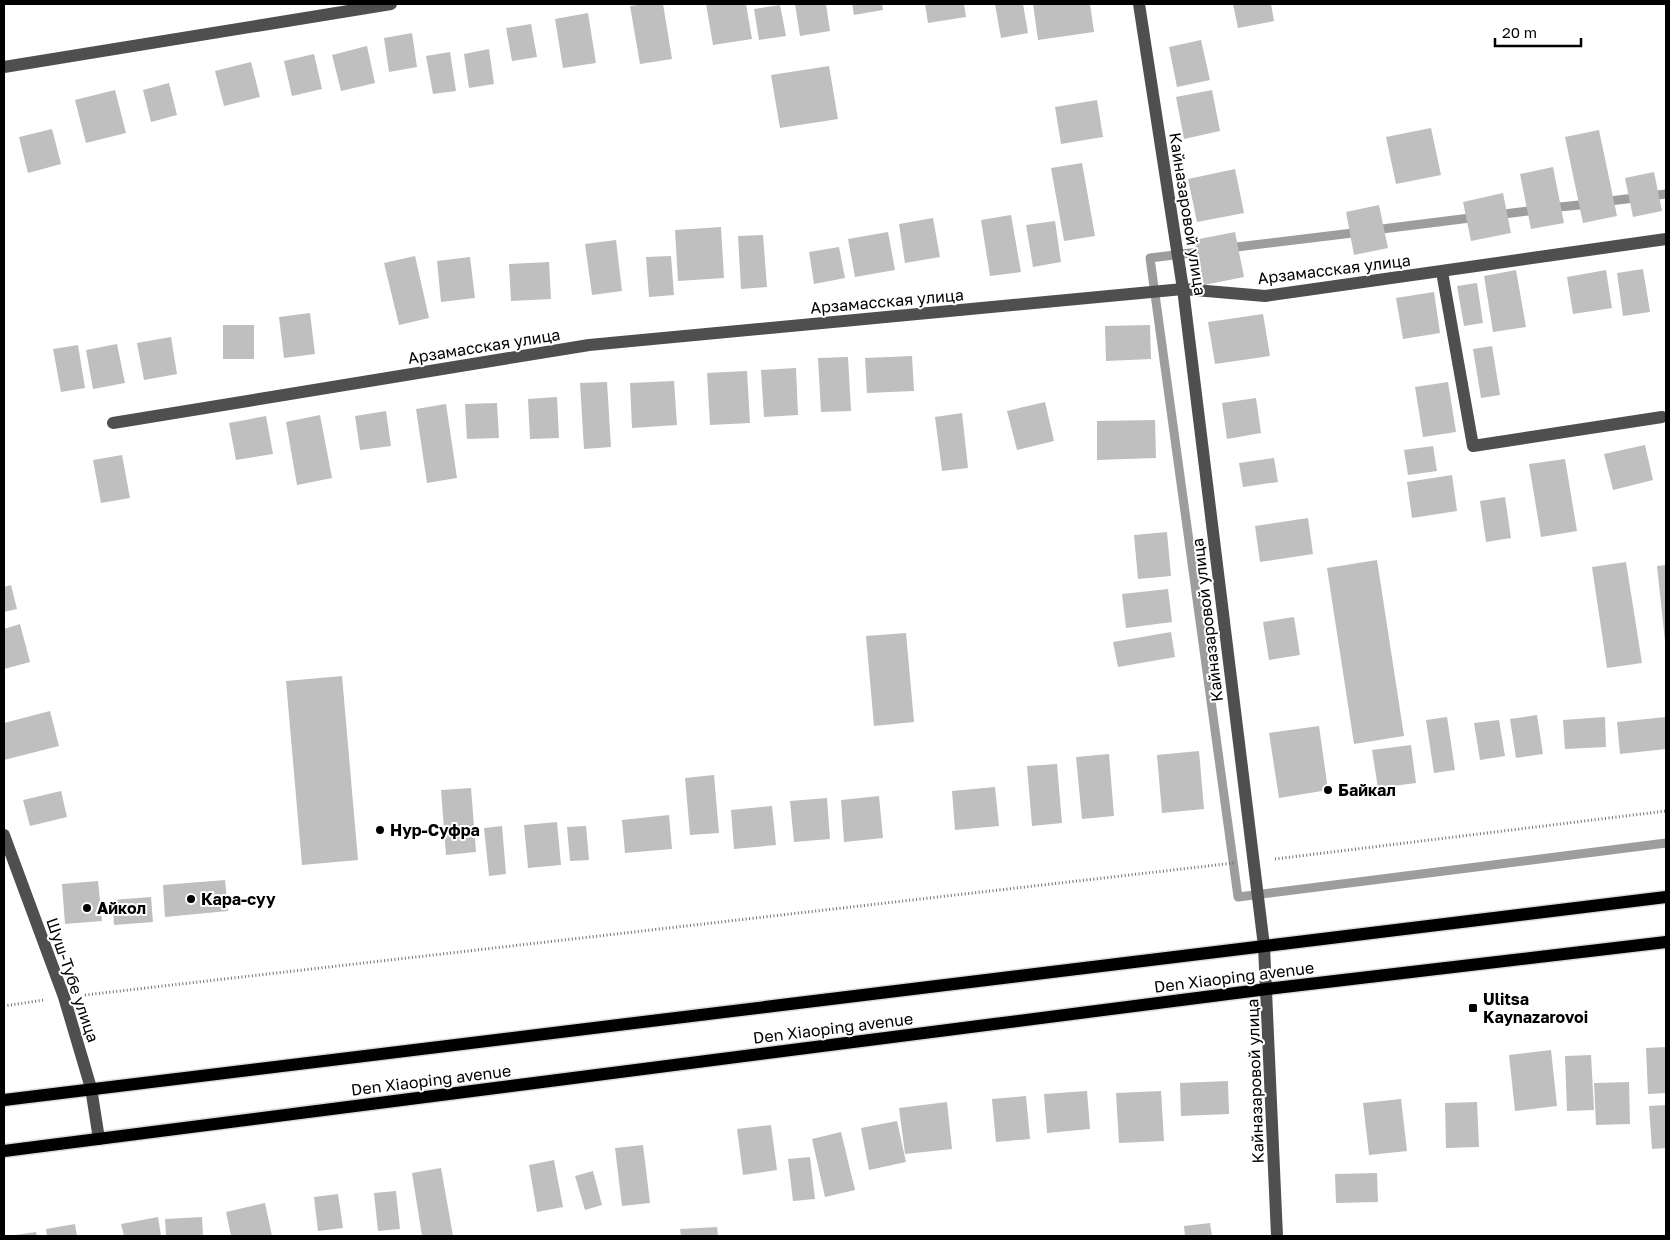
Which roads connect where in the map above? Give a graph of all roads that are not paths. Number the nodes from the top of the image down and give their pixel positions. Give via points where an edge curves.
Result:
1 (391, 4) edge
2 (1138, 4) edge
3 (4, 67) edge
4 (1666, 239) edge
5 (1442, 272) junction
6 (1183, 289) junction
7 (1662, 417) dead end
8 (113, 423) dead end
9 (4, 835) edge
10 (1666, 897) edge
11 (1666, 942) edge
12 (1264, 946) junction
13 (1267, 989) junction
14 (92, 1088) junction
15 (4, 1100) edge
16 (98, 1139) junction
17 (4, 1151) edge
18 (1277, 1236) edge

1 - 3 street
2 - 6 street, Кайназаровой улица
4 - 5 street, Арзамасская улица
5 - 6 street, Арзамасская улица via 1265,296
5 - 7 street via 1473,446
6 - 8 street, Арзамасская улица via 589,345
6 - 12 street, Кайназаровой улица
9 - 14 street, Шуш-Тубе улица via 64,997
10 - 12 main road, Den Xiaoping avenue
11 - 13 main road, Den Xiaoping avenue
12 - 13 street, Кайназаровой улица
12 - 14 main road, Den Xiaoping avenue
13 - 16 main road, Den Xiaoping avenue
13 - 18 street, Кайназаровой улица
14 - 15 main road, Den Xiaoping avenue
14 - 16 street, Шуш-Тубе улица
16 - 17 main road, Den Xiaoping avenue

